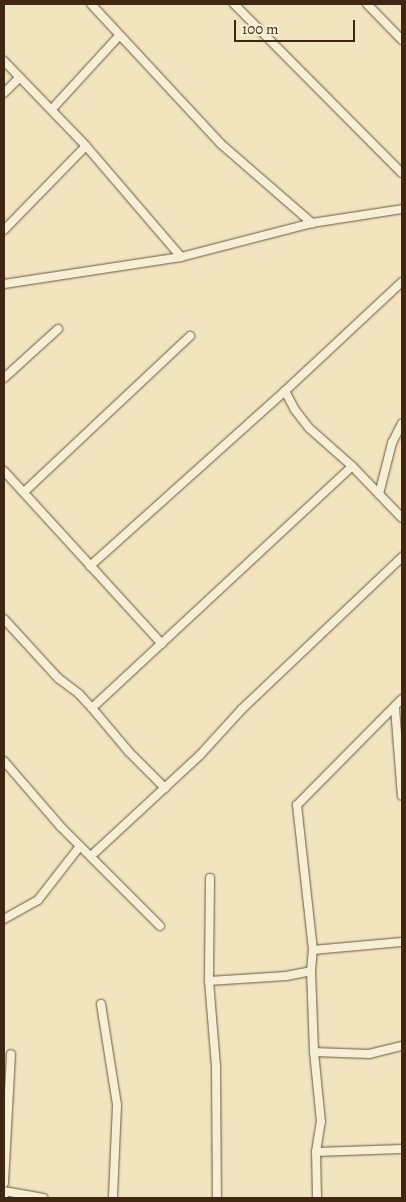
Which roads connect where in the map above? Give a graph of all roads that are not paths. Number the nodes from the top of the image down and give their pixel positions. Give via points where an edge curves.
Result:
1 (91, 4) edge
2 (234, 4) edge
3 (367, 4) edge
4 (119, 36) junction
5 (402, 40) edge
6 (4, 61) edge
7 (19, 78) junction
8 (4, 92) edge
9 (52, 109) junction
10 (86, 146) junction
11 (402, 174) edge
12 (402, 209) edge
13 (312, 223) junction
14 (4, 230) edge
15 (181, 258) junction
16 (402, 282) edge
17 (4, 284) edge
18 (58, 329) dead end
19 (190, 336) dead end
20 (4, 378) edge
21 (285, 391) junction
22 (402, 422) edge
23 (352, 466) junction
24 (4, 471) edge
25 (24, 492) junction
26 (379, 494) junction
27 (402, 518) edge
28 (402, 557) edge
29 (90, 566) junction
30 (4, 620) edge
31 (162, 644) junction
32 (402, 699) edge
33 (92, 708) junction
34 (395, 708) junction
35 (4, 761) edge
36 (165, 788) junction
37 (402, 796) edge
38 (80, 846) junction
39 (91, 856) junction
40 (210, 878) dead end
41 (4, 919) edge
42 (160, 926) dead end
43 (402, 942) edge
44 (314, 950) junction
45 (310, 971) junction
46 (209, 981) junction
47 (101, 1004) dead end
48 (402, 1046) edge
49 (314, 1052) junction
50 (11, 1054) dead end
51 (402, 1149) edge
52 (316, 1152) junction
53 (4, 1183) edge
54 (4, 1191) edge
55 (43, 1198) edge
56 (113, 1198) edge
57 (217, 1198) edge
58 (317, 1198) edge

1 - 4 street
2 - 11 street
3 - 5 street
4 - 9 street
4 - 13 street via 222,144
6 - 7 street
7 - 8 street
7 - 9 street
9 - 10 street
10 - 14 street
10 - 15 street
12 - 13 street
13 - 15 street
15 - 17 street
16 - 21 street
18 - 20 street
19 - 25 street
21 - 23 street via 309,428
21 - 29 street
22 - 26 street via 392,444
23 - 26 street
23 - 31 street
24 - 25 street
25 - 29 street
26 - 27 street
28 - 36 street via 270,681
29 - 31 street
30 - 33 street via 58,678
31 - 33 street
32 - 34 street
33 - 36 street
34 - 37 street
34 - 44 street via 297,805
35 - 38 street
36 - 39 street
38 - 39 street
38 - 41 street via 38,900
39 - 42 street
40 - 46 street
43 - 44 street
44 - 45 street
45 - 46 street via 286,976
45 - 49 street
46 - 57 street via 216,1066
47 - 56 street via 117,1105
48 - 49 street via 369,1054
49 - 52 street via 321,1122
50 - 53 street
51 - 52 street
52 - 58 street
54 - 55 street

